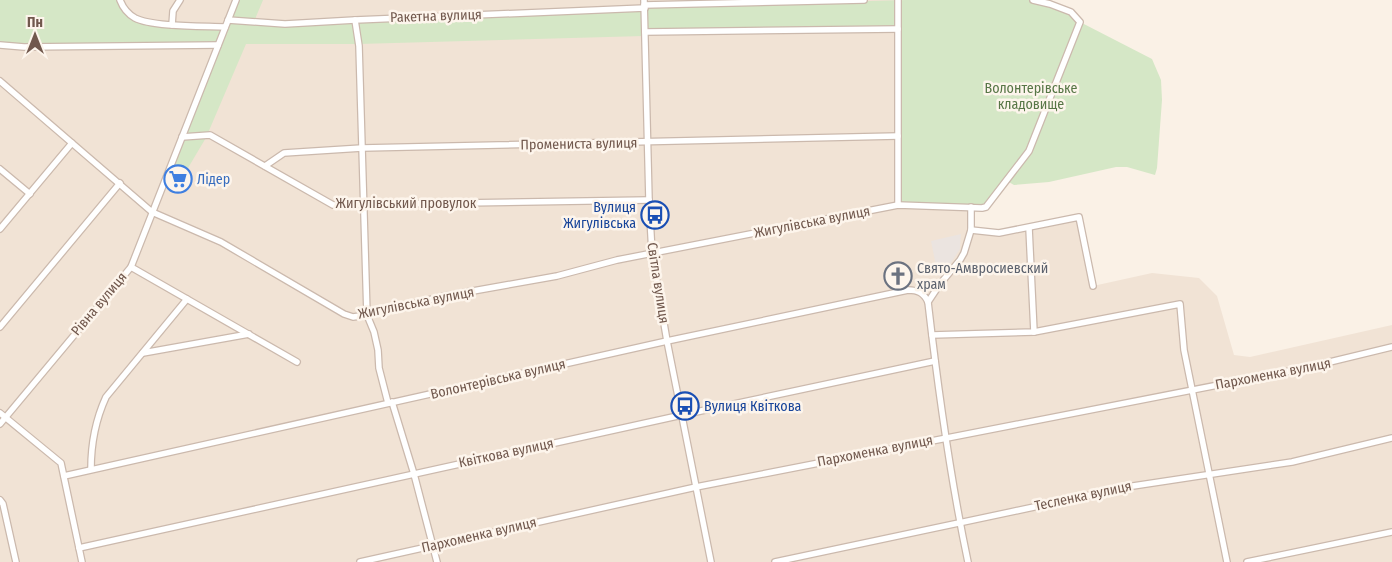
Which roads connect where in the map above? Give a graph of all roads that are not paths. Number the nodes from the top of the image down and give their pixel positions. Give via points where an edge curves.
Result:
1 (120, 0) edge
2 (180, 0) edge
3 (236, 0) edge
4 (864, 0) edge
5 (898, 0) edge
6 (1033, 0) edge
7 (644, 4) edge
8 (228, 20) junction
9 (355, 20) junction
10 (172, 25) junction
11 (225, 27) junction
12 (898, 29) junction
13 (645, 32) junction
14 (0, 45) edge
15 (218, 45) junction
16 (0, 81) edge
17 (898, 136) junction
18 (182, 137) junction
19 (648, 142) junction
20 (72, 143) junction
21 (362, 148) junction
22 (265, 166) junction
23 (0, 169) edge
24 (120, 183) junction
25 (30, 194) junction
26 (649, 200) junction
27 (898, 205) junction
28 (364, 206) junction
29 (971, 207) junction
30 (152, 212) junction
31 (1029, 228) junction
32 (0, 229) edge
33 (971, 230) junction
34 (652, 253) junction
35 (130, 267) junction
36 (1093, 286) dead end
37 (187, 299) junction
38 (928, 302) junction
39 (367, 315) junction
40 (0, 327) edge
41 (1034, 332) junction
42 (249, 334) junction
43 (932, 335) junction
44 (667, 341) junction
45 (1392, 347) edge
46 (142, 353) junction
47 (297, 362) dead end
48 (935, 362) junction
49 (1192, 390) junction
50 (390, 403) junction
51 (0, 413) edge
52 (682, 415) junction
53 (6, 418) junction
54 (0, 424) edge
55 (946, 438) junction
56 (1392, 438) edge
57 (91, 469) junction
58 (414, 474) junction
59 (1209, 474) junction
60 (64, 476) junction
61 (696, 487) junction
62 (0, 500) edge
63 (960, 522) junction
64 (1392, 532) edge
65 (432, 545) junction
66 (79, 548) junction
67 (16, 562) edge
68 (82, 562) edge
69 (360, 562) edge
70 (437, 562) edge
71 (711, 562) edge
72 (775, 562) edge
73 (968, 562) edge
74 (1227, 562) edge
75 (1247, 562) edge

1 - 10 street via 134,18
2 - 10 street via 173,11
3 - 8 street, Рівна вулиця
4 - 7 street, Ракетна вулиця
5 - 12 street
6 - 29 street, Жигулівська вулиця via 1071,12 1080,22 1029,151 990,204 982,208
7 - 9 street, Ракетна вулиця
7 - 13 street, Світла вулиця
8 - 9 street, Ракетна вулиця via 285,24
8 - 11 street, Рівна вулиця
9 - 21 street via 359,46
10 - 11 street
11 - 15 street, Рівна вулиця
12 - 13 street
12 - 17 street
13 - 19 street, Світла вулиця
14 - 15 street
15 - 18 street, Рівна вулиця
16 - 20 street, Жигулівська вулиця
17 - 19 street, Промениста вулиця
17 - 27 street
18 - 22 street, Жигулівський провулок via 210,134
18 - 30 street, Рівна вулиця
19 - 21 street, Промениста вулиця
19 - 26 street, Світла вулиця
20 - 24 street, Жигулівська вулиця
20 - 25 street
21 - 22 street, Промениста вулиця via 284,153
21 - 28 street
22 - 28 street, Жигулівський провулок via 333,205
23 - 25 street
24 - 30 street, Жигулівська вулиця
24 - 40 street
25 - 32 street
26 - 28 street, Жигулівський провулок
26 - 34 street, Світла вулиця
27 - 29 street, Жигулівська вулиця
27 - 34 street, Жигулівська вулиця
28 - 39 street
29 - 33 street
30 - 35 street, Рівна вулиця
30 - 39 street, Жигулівська вулиця via 221,242 344,314 353,317
31 - 33 street via 998,233
31 - 36 street via 1079,217
31 - 41 street
33 - 38 street via 960,260
34 - 39 street, Жигулівська вулиця
34 - 44 street, Світла вулиця
35 - 37 street
35 - 53 street, Рівна вулиця
37 - 42 street
37 - 46 street
38 - 43 street
38 - 44 street, Волонтерівська вулиця via 921,292 908,290
39 - 50 street
41 - 43 street
41 - 49 street via 1180,304
42 - 46 street
42 - 47 street
43 - 48 street
44 - 50 street, Волонтерівська вулиця
44 - 52 street, Світла вулиця
45 - 49 street, Пархоменка вулиця
46 - 57 street via 106,397 98,414 93,432
48 - 52 street, Квіткова вулиця
48 - 55 street
49 - 55 street, Пархоменка вулиця
49 - 59 street
50 - 57 street, Волонтерівська вулиця
50 - 58 street
51 - 53 street
52 - 58 street, Квіткова вулиця
52 - 61 street, Світла вулиця
53 - 54 street, Рівна вулиця
53 - 60 street via 61,464
55 - 61 street, Пархоменка вулиця
55 - 63 street
56 - 59 street, Тесленка вулиця via 1292,462
57 - 60 street, Волонтерівська вулиця
58 - 65 street
58 - 66 street, Квіткова вулиця
59 - 63 street, Тесленка вулиця via 1133,486
59 - 74 street
60 - 66 street
61 - 65 street, Пархоменка вулиця
61 - 71 street, Світла вулиця
62 - 67 street
63 - 72 street, Тесленка вулиця
63 - 73 street
64 - 75 street
65 - 69 street, Пархоменка вулиця
65 - 70 street
66 - 68 street

